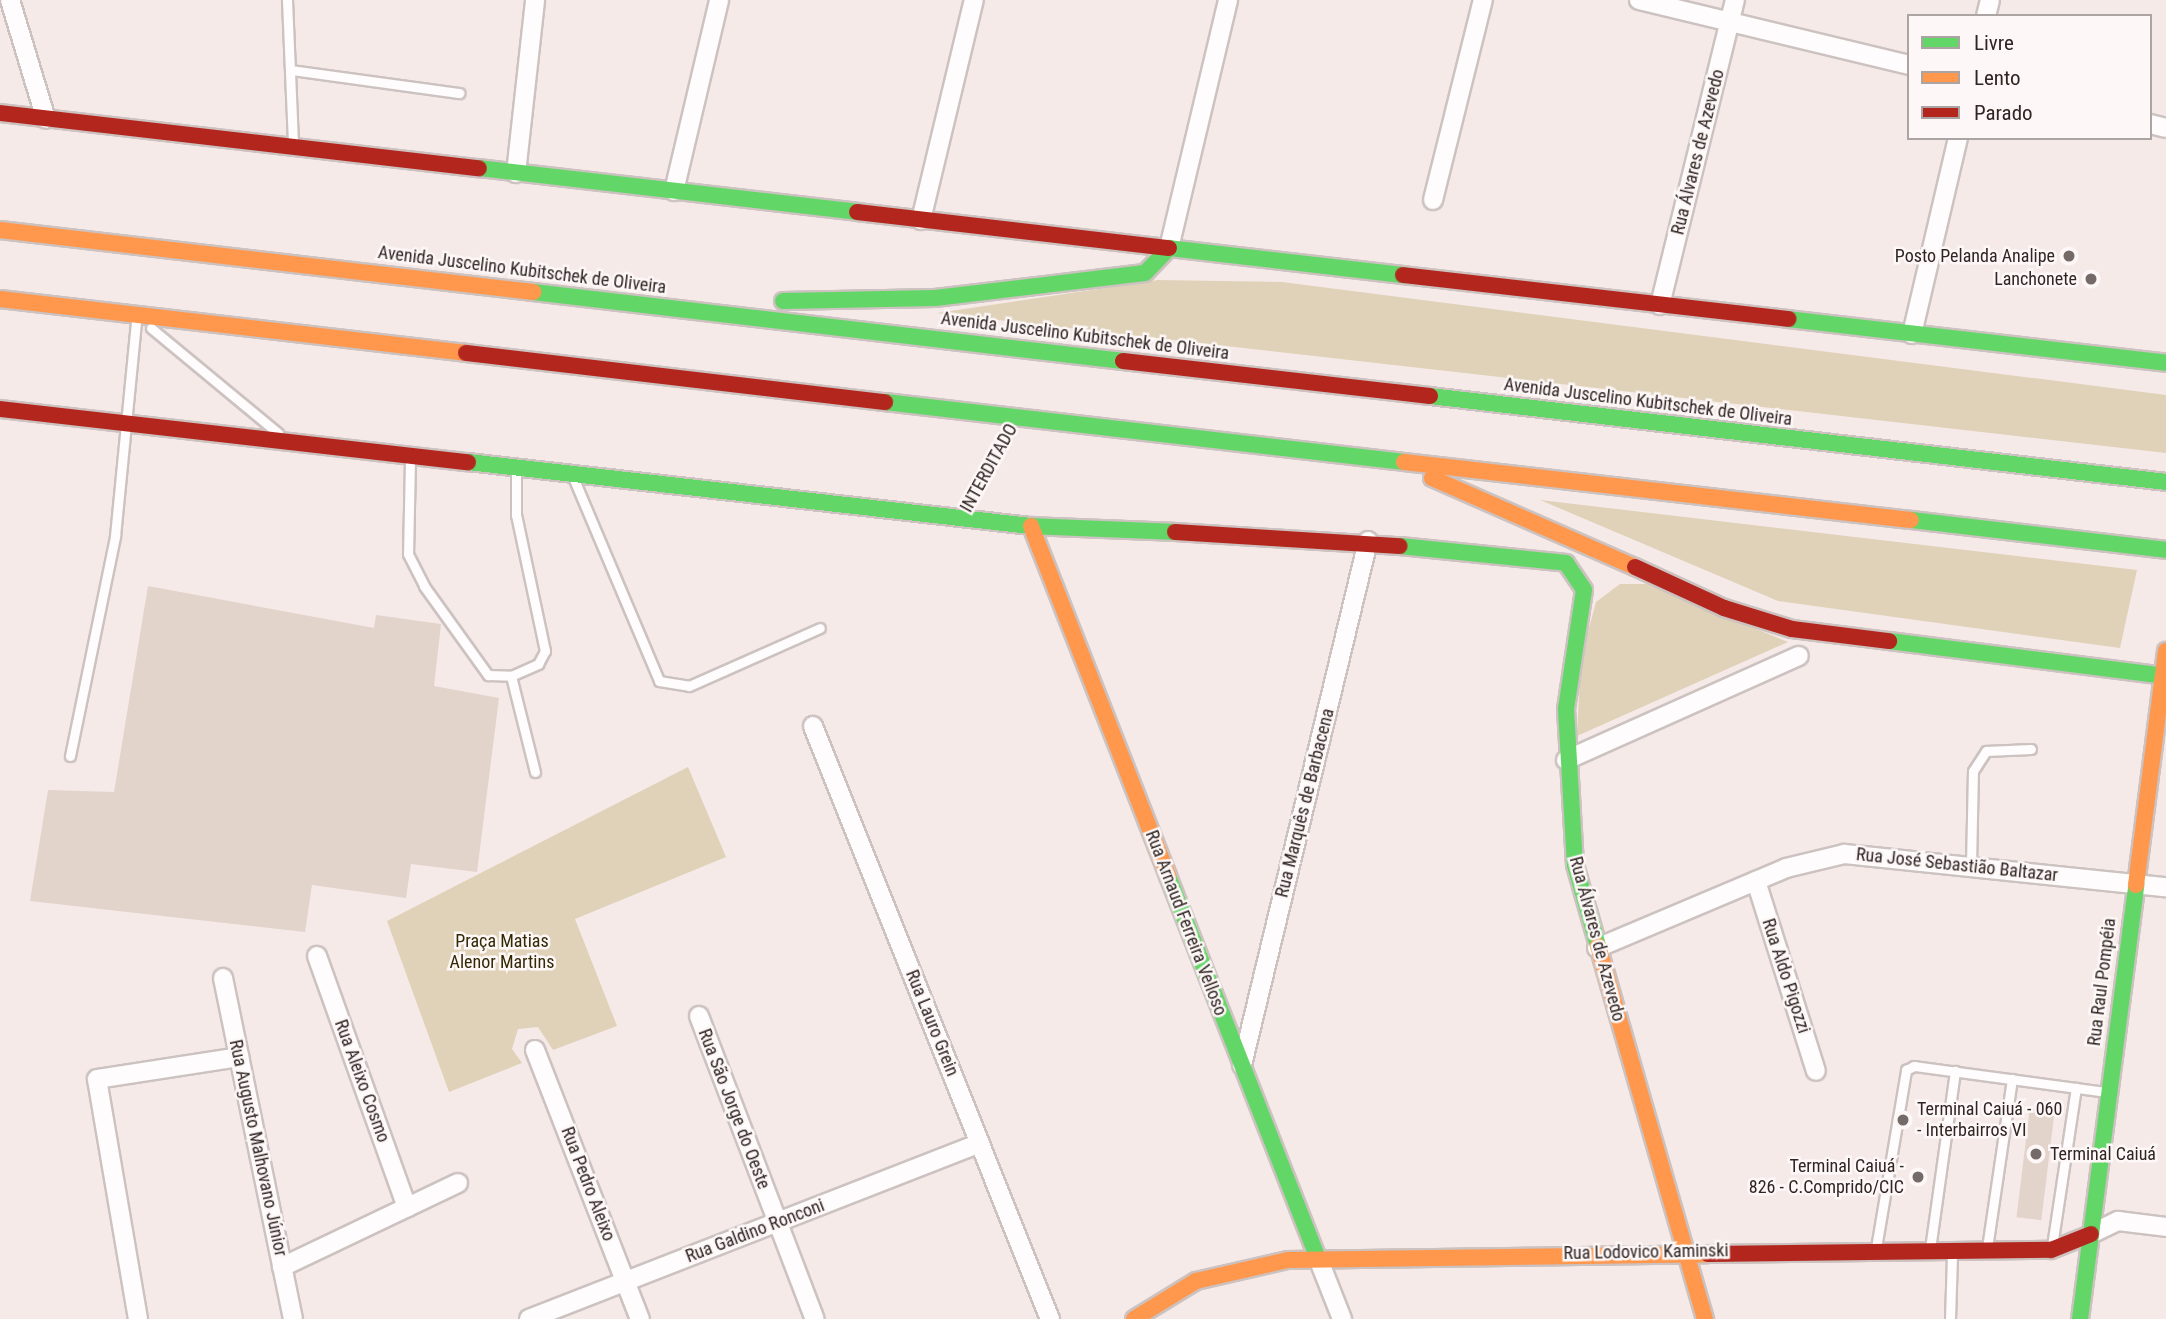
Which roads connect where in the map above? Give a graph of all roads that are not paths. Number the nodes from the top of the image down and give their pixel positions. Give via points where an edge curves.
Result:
1 (287, 0) edge
2 (535, 0) edge
3 (719, 0) edge
4 (974, 0) edge
5 (1228, 0) edge
6 (1483, 0) edge
7 (1639, 0) edge
8 (1735, 0) edge
9 (9, 7) edge
10 (1730, 22) junction
11 (1907, 65) edge
12 (291, 69) junction
13 (459, 93) dead end
14 (0, 113) edge
15 (46, 119) junction
16 (1958, 140) edge
17 (293, 147) junction
18 (516, 173) junction
19 (674, 191) junction
20 (1433, 200) dead end
21 (921, 220) junction
22 (0, 230) edge
23 (1169, 248) junction
24 (0, 299) edge
25 (599, 299) junction
26 (1660, 305) junction
27 (136, 315) junction
28 (1912, 334) junction
29 (2166, 363) edge
30 (0, 409) edge
31 (123, 422) junction
32 (291, 444) junction
33 (410, 457) junction
34 (1374, 457) junction
35 (516, 469) junction
36 (573, 475) junction
37 (2166, 482) edge
38 (1031, 526) junction
39 (1368, 541) junction
40 (2166, 550) edge
41 (820, 628) dead end
42 (2166, 651) edge
43 (1799, 656) dead end
44 (511, 676) junction
45 (2163, 676) edge
46 (813, 726) dead end
47 (2031, 749) dead end
48 (70, 756) dead end
49 (1566, 760) junction
50 (535, 772) dead end
51 (1971, 865) junction
52 (1755, 881) junction
53 (2133, 883) junction
54 (2166, 887) edge
55 (1597, 948) junction
56 (317, 956) dead end
57 (223, 978) dead end
58 (699, 1016) dead end
59 (536, 1050) dead end
60 (239, 1057) junction
61 (1242, 1065) junction
62 (1955, 1071) junction
63 (1816, 1072) dead end
64 (2012, 1079) junction
65 (2077, 1088) junction
66 (2108, 1093) junction
67 (980, 1143) junction
68 (458, 1182) dead end
69 (407, 1207) junction
70 (778, 1222) junction
71 (2166, 1227) edge
72 (2091, 1234) junction
73 (1876, 1248) junction
74 (1930, 1249) junction
75 (1952, 1249) junction
76 (1987, 1249) junction
77 (2052, 1250) junction
78 (1685, 1251) junction
79 (1318, 1258) junction
80 (282, 1268) junction
81 (625, 1282) junction
82 (138, 1319) edge
83 (293, 1319) edge
84 (529, 1319) edge
85 (640, 1319) edge
86 (815, 1319) edge
87 (1050, 1319) edge
88 (1134, 1319) edge
89 (1342, 1319) edge
90 (1705, 1319) edge
91 (1950, 1319) edge
92 (2080, 1319) edge

1 - 12 lane
2 - 18 street
3 - 19 street
4 - 21 street
5 - 23 street
6 - 20 street
7 - 10 street
8 - 10 street, Rua Álvares de Azevedo
9 - 15 street
10 - 11 street
10 - 26 street, Rua Álvares de Azevedo
12 - 13 lane
12 - 17 lane
14 - 15 main road
15 - 17 main road
16 - 28 street
17 - 18 main road
18 - 19 main road
19 - 21 main road
21 - 23 main road
22 - 25 main road, Avenida Juscelino Kubitschek de Oliveira
23 - 25 main road via 1145,273 935,298
23 - 26 main road
24 - 27 main road
25 - 37 main road, Avenida Juscelino Kubitschek de Oliveira
26 - 28 main road
27 - 31 lane
27 - 32 lane
27 - 34 main road
28 - 29 main road
30 - 31 main road
31 - 32 main road
31 - 48 lane via 115,536
32 - 33 main road
33 - 35 main road
33 - 44 lane via 408,554 488,675
34 - 40 main road
34 - 45 main road via 1484,496 1724,608 1792,629
35 - 36 main road
35 - 44 lane via 516,515 545,651 538,664
36 - 38 main road
36 - 41 lane via 659,681 689,686
38 - 39 main road
38 - 61 main road, Rua Arnaud Ferreira Velloso
39 - 49 main road, Rua Álvares de Azevedo via 1559,559 1578,574 1584,590 1566,688
39 - 61 street, Rua Marquês de Barbacena
42 - 45 main road, Rua Raul Pompéia
43 - 49 street
44 - 50 lane
45 - 53 main road, Rua Raul Pompéia
46 - 67 street, Rua Lauro Grein
47 - 51 lane via 1986,751 1973,771
49 - 55 main road, Rua Álvares de Azevedo via 1575,865
51 - 52 street, Rua José Sebastião Baltazar via 1844,854
51 - 53 street, Rua José Sebastião Baltazar
52 - 55 street, Rua José Sebastião Baltazar
52 - 63 street, Rua Aldo Pigozzi
53 - 54 street, Rua José Sebastião Baltazar
53 - 66 main road, Rua Raul Pompéia
55 - 78 main road, Rua Álvares de Azevedo
56 - 69 street, Rua Aleixo Cosmo
57 - 60 street, Rua Augusto Malhovano Júnior
58 - 70 street, Rua São Jorge do Oeste
59 - 81 street, Rua Pedro Aleixo
60 - 80 street, Rua Augusto Malhovano Júnior
60 - 82 street via 97,1079
61 - 79 main road, Rua Arnaud Ferreira Velloso
62 - 64 lane
62 - 73 lane via 1914,1066 1903,1073
62 - 74 lane
64 - 65 lane
64 - 76 lane
65 - 66 lane
65 - 77 lane
66 - 72 main road, Rua Raul Pompéia
67 - 70 street, Rua Galdino Ronconi
67 - 87 street, Rua Lauro Grein
68 - 69 street
69 - 80 street
70 - 81 street, Rua Galdino Ronconi
70 - 86 street, Rua São Jorge do Oeste
71 - 72 street, Rua Lodovico Kaminski via 2118,1221
72 - 77 main road, Rua Lodovico Kaminski
72 - 92 main road, Rua Raul Pompéia
73 - 74 main road, Rua Lodovico Kaminski
73 - 78 main road, Rua Lodovico Kaminski
74 - 75 main road, Rua Lodovico Kaminski
75 - 76 main road, Rua Lodovico Kaminski
75 - 91 lane
76 - 77 main road, Rua Lodovico Kaminski
78 - 79 main road, Rua Lodovico Kaminski
78 - 90 main road, Rua Álvares de Azevedo
79 - 88 main road, Rua Lodovico Kaminski via 1259,1264 1196,1281
79 - 89 street, Rua Arnaud Ferreira Velloso
80 - 83 street, Rua Augusto Malhovano Júnior
81 - 84 street, Rua Galdino Ronconi
81 - 85 street, Rua Pedro Aleixo

